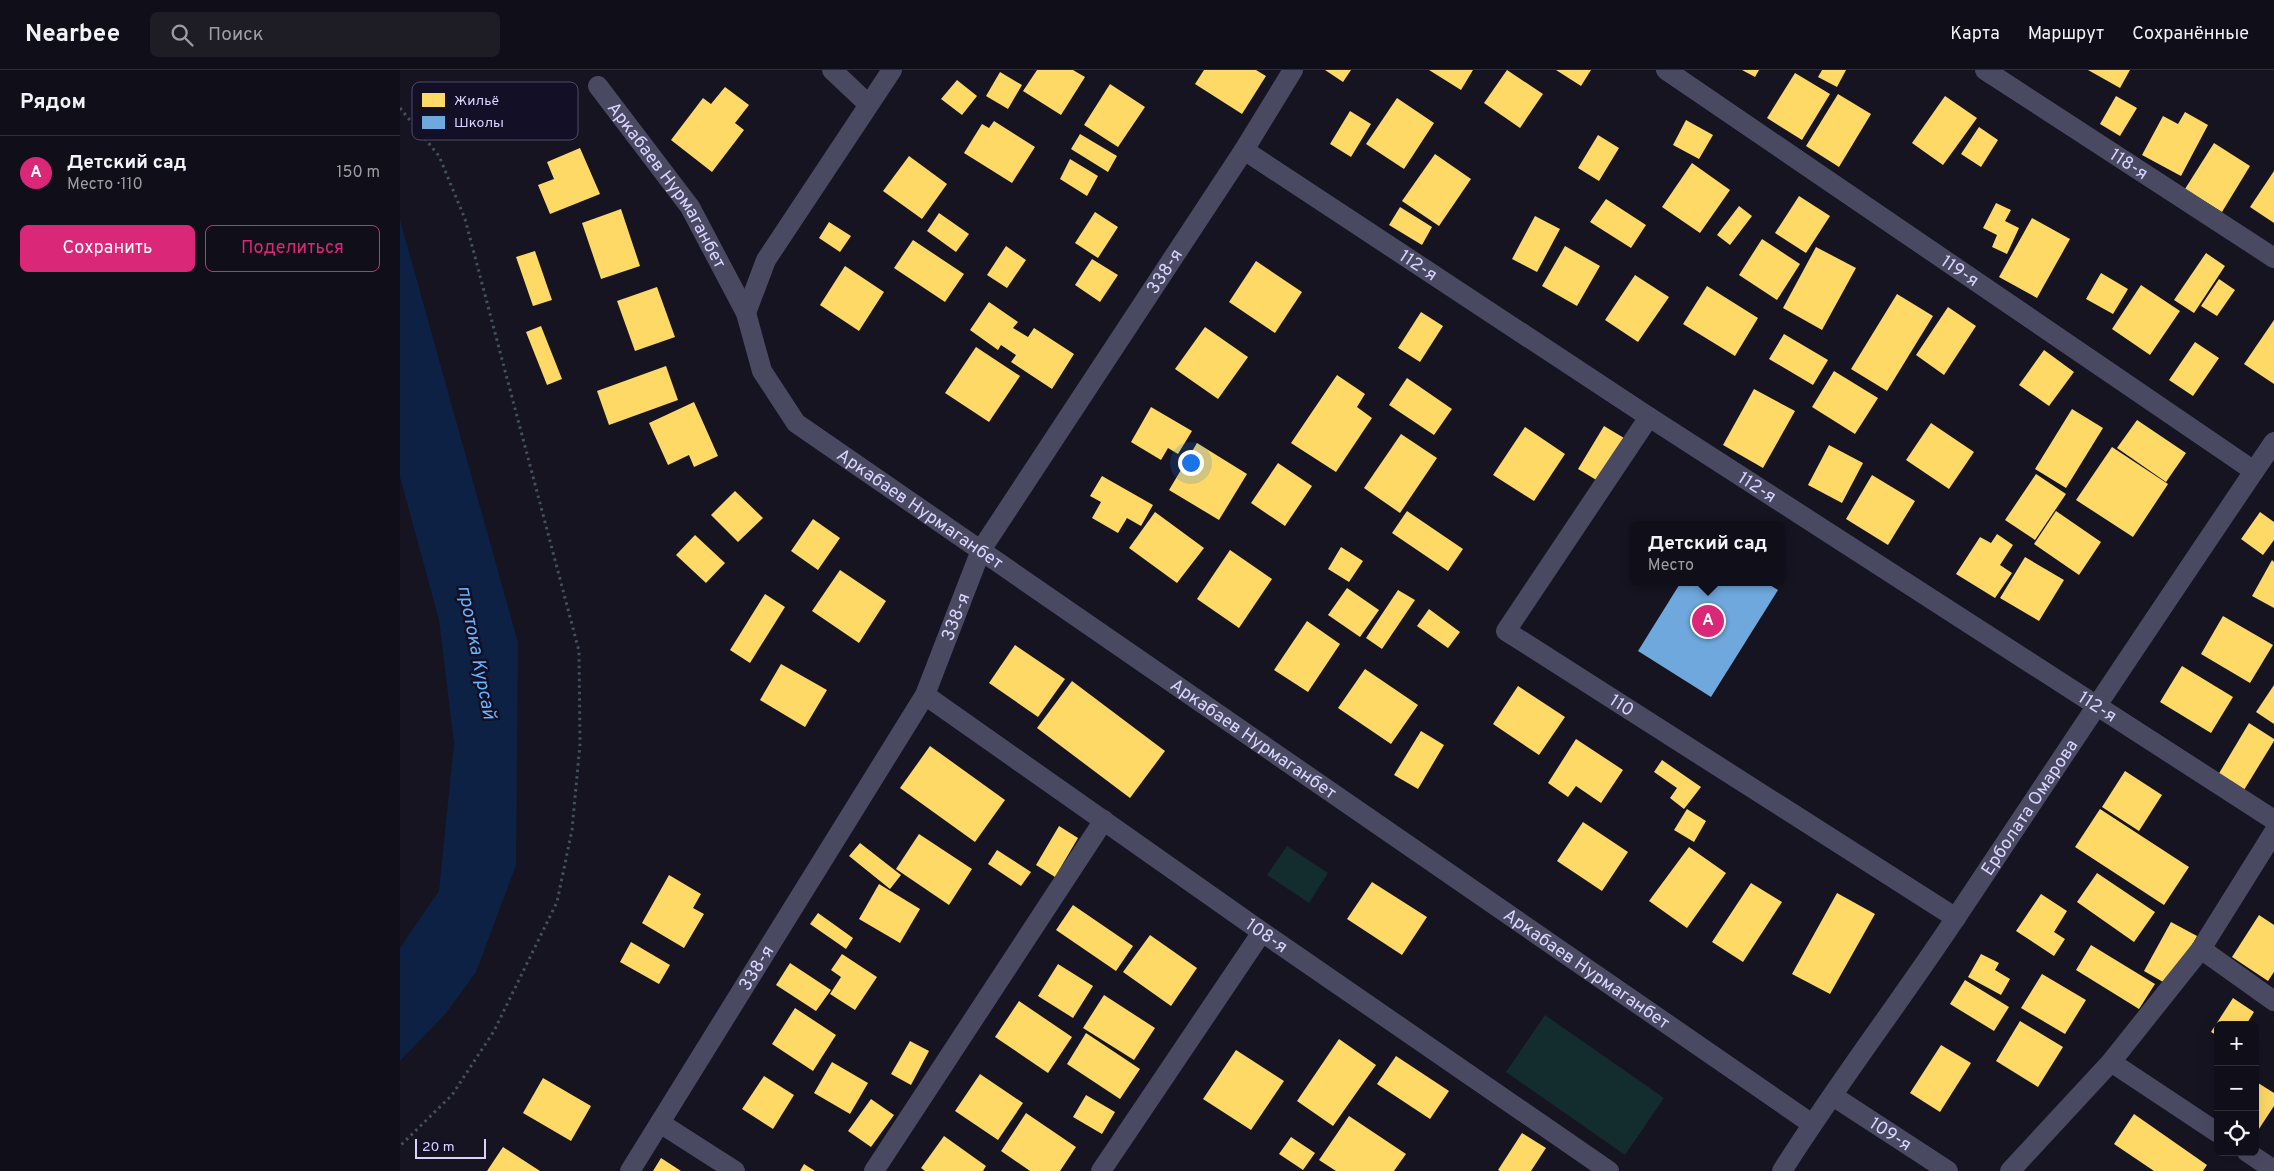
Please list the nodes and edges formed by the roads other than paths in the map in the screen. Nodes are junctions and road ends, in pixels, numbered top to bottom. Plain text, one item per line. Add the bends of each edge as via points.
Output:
1 (832, 70) edge
2 (892, 70) edge
3 (1293, 70) edge
4 (1666, 70) edge
5 (1984, 70) edge
6 (598, 86) dead end
7 (868, 104) junction
8 (1244, 150) junction
9 (2274, 258) edge
10 (746, 313) junction
11 (1648, 417) junction
12 (2274, 442) edge
13 (2254, 471) junction
14 (981, 550) junction
15 (925, 695) junction
16 (2096, 704) junction
17 (1104, 820) junction
18 (2274, 820) edge
19 (2274, 832) edge
20 (1956, 918) junction
21 (1262, 932) junction
22 (2200, 949) junction
23 (2274, 1001) edge
24 (2112, 1062) junction
25 (1833, 1096) junction
26 (660, 1123) junction
27 (1812, 1124) junction
28 (2214, 1130) edge
29 (2253, 1156) edge
30 (2274, 1170) edge
31 (630, 1171) edge
32 (736, 1171) edge
33 (874, 1171) edge
34 (1100, 1171) edge
35 (1610, 1171) edge
36 (1782, 1171) edge
37 (1948, 1171) edge
38 (2010, 1171) edge

1 - 7 street
2 - 7 street
3 - 8 street, 338-я
4 - 13 street, 119-я
5 - 9 street, 118-я
6 - 10 street, Аркабаев Нурмаганбет via 690,207
7 - 10 street via 766,260
8 - 11 street, 112-я
8 - 14 street, 338-я
10 - 14 street, Аркабаев Нурмаганбет via 762,372 796,423
11 - 16 street, 112-я
11 - 20 street, 110 via 1506,631
12 - 13 street, Ерболата Омарова
13 - 16 street, Ерболата Омарова
14 - 15 street, 338-я
14 - 27 street, Аркабаев Нурмаганбет
15 - 17 street, 108-я
15 - 26 street, 338-я
16 - 18 street, 112-я
16 - 20 street, Ерболата Омарова
17 - 21 street, 108-я
17 - 33 street
19 - 22 street
20 - 25 street, Ерболата Омарова
21 - 34 street
21 - 35 street, 108-я
22 - 23 street
22 - 24 street
24 - 28 street
24 - 38 street
25 - 27 street, Ерболата Омарова
25 - 37 street, 109-я
26 - 31 street, 338-я
26 - 32 street
27 - 36 street, Ерболата Омарова
29 - 30 street

